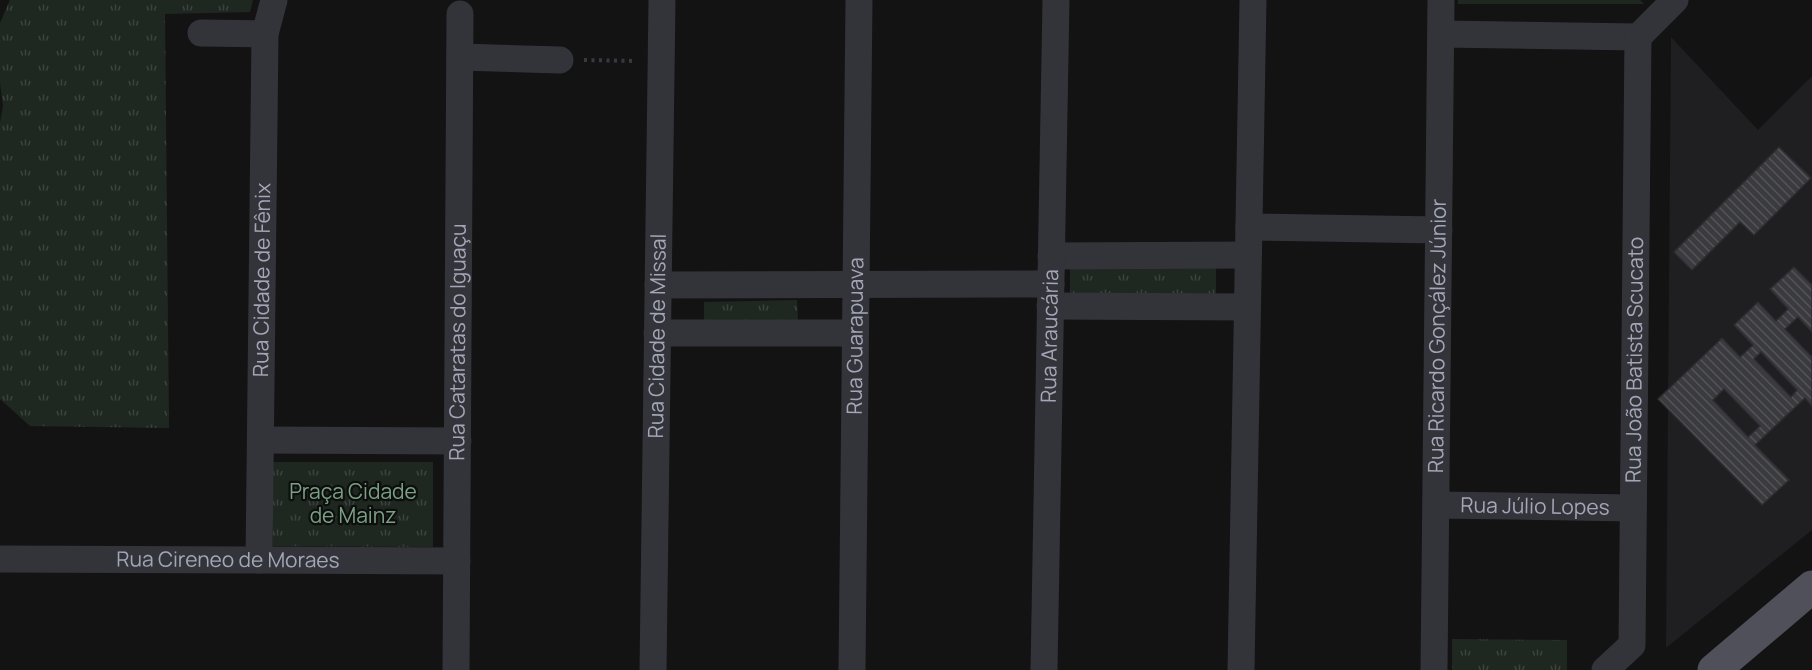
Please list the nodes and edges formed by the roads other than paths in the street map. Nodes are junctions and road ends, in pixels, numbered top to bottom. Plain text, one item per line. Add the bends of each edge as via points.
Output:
1 (274, 0) edge
2 (662, 0) edge
3 (859, 0) edge
4 (1056, 0) edge
5 (1253, 0) edge
6 (1441, 0) edge
7 (1675, 0) edge
8 (460, 14) dead end
9 (201, 33) dead end
10 (265, 34) junction
11 (1441, 34) junction
12 (1638, 37) junction
13 (460, 57) junction
14 (560, 60) road end
15 (1249, 227) junction
16 (1439, 230) junction
17 (1248, 255) junction
18 (1051, 256) junction
19 (658, 285) junction
20 (856, 285) junction
21 (1050, 295) junction
22 (1247, 307) junction
23 (657, 333) junction
24 (855, 333) junction
25 (261, 440) junction
26 (458, 441) junction
27 (1436, 505) junction
28 (1633, 508) junction
29 (0, 559) edge
30 (259, 560) junction
31 (457, 561) junction
32 (1812, 587) edge
33 (456, 670) edge
34 (653, 670) edge
35 (852, 670) edge
36 (1044, 670) edge
37 (1241, 670) edge
38 (1434, 670) edge
39 (1605, 670) edge
40 (1714, 670) edge

1 - 10 street, Rua Cidade de Fênix
2 - 19 street, Rua Cidade de Missal
3 - 20 street, Rua Guarapuava
4 - 18 street, Rua Araucária
5 - 15 street
6 - 11 street, Rua Ricardo Gonçález Júnior
7 - 12 street
8 - 13 street, Rua Cataratas do Iguaçu
9 - 10 street
10 - 25 street, Rua Cidade de Fênix
11 - 12 street
11 - 16 street, Rua Ricardo Gonçález Júnior
12 - 28 street, Rua João Batista Scucato
13 - 14 street
13 - 26 street, Rua Cataratas do Iguaçu
15 - 16 street
15 - 17 street
16 - 27 street, Rua Ricardo Gonçález Júnior
17 - 18 street
17 - 22 street
18 - 21 street, Rua Araucária
19 - 20 street
19 - 23 street, Rua Cidade de Missal
20 - 21 street
20 - 24 street, Rua Guarapuava
21 - 22 street
21 - 36 street, Rua Araucária
22 - 37 street
23 - 24 street
23 - 34 street, Rua Cidade de Missal
24 - 35 street, Rua Guarapuava
25 - 26 street
25 - 30 street, Rua Cidade de Fênix
26 - 31 street, Rua Cataratas do Iguaçu
27 - 28 street, Rua Júlio Lopes
27 - 38 street, Rua Ricardo Gonçález Júnior
28 - 39 street, Rua João Batista Scucato via 1632,645
29 - 30 street, Rua Cireneo de Moraes
30 - 31 street, Rua Cireneo de Moraes
31 - 33 street, Rua Cataratas do Iguaçu
32 - 40 main road

